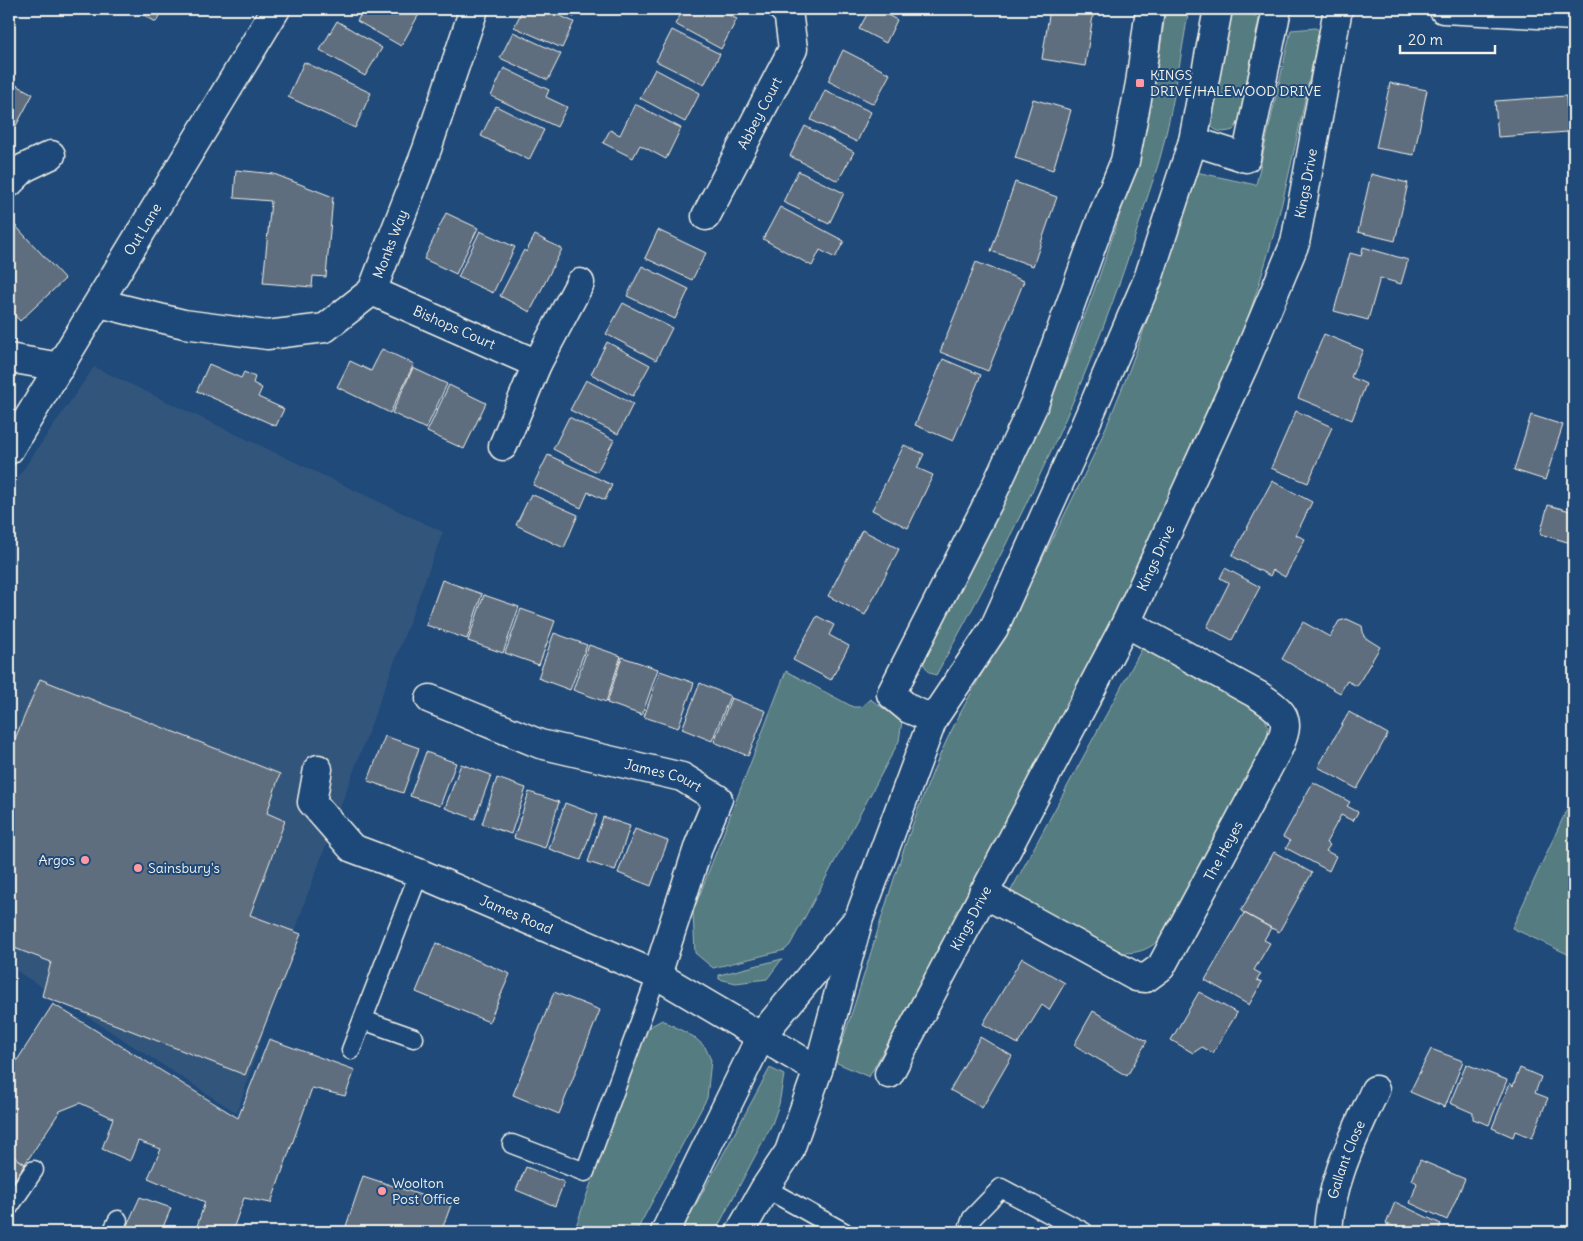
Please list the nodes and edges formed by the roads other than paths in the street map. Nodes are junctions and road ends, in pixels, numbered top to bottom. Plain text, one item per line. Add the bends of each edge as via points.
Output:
1 (276, 9) edge
2 (474, 9) edge
3 (783, 9) edge
4 (1150, 9) edge
5 (1218, 9) edge
6 (1278, 9) edge
7 (1338, 9) edge
8 (1443, 9) edge
9 (1574, 16) edge
10 (1193, 141) junction
11 (52, 155) dead end
12 (9, 183) edge
13 (706, 216) dead end
14 (580, 284) dead end
15 (372, 291) junction
16 (99, 304) junction
17 (9, 358) edge
18 (537, 364) junction
19 (60, 367) junction
20 (503, 446) dead end
21 (9, 450) edge
22 (1126, 624) junction
23 (430, 699) dead end
24 (933, 719) junction
25 (318, 769) dead end
26 (420, 874) junction
27 (984, 893) junction
28 (859, 918) junction
29 (657, 975) junction
30 (363, 1020) junction
31 (761, 1036) junction
32 (414, 1038) dead end
33 (351, 1050) dead end
34 (818, 1070) junction
35 (889, 1074) dead end
36 (1375, 1090) dead end
37 (512, 1144) dead end
38 (34, 1170) dead end
39 (764, 1188) junction
40 (9, 1207) edge
41 (666, 1232) edge
42 (740, 1232) edge
43 (844, 1232) edge
44 (967, 1232) edge
45 (1084, 1232) edge
46 (1328, 1232) edge

1 - 16 street, Out Lane
2 - 15 street, Monks Way via 427,150
3 - 13 street, Abbey Court via 788,12 793,49
4 - 24 street via 1125,161 1035,402 989,502 890,694 909,709
5 - 10 street
6 - 10 street via 1246,158
7 - 22 street, Kings Drive via 1295,243 1244,365
8 - 9 street
10 - 24 street via 1148,280 1076,446 994,628
11 - 12 street via 24,168
14 - 18 street
15 - 16 street, Monks Way via 325,328 267,335 184,324
15 - 18 street, Bishops Court
16 - 19 street, Out Lane
17 - 19 street
18 - 20 street
19 - 21 street, Out Lane
22 - 27 street, Kings Drive
22 - 27 street, The Heyes via 1277,708 1284,717 1286,731 1278,749 1161,967 1146,978 1136,976
23 - 29 street, James Court via 540,744 682,777 718,799 699,845
24 - 28 street
25 - 26 street, James Road via 312,802 352,848
26 - 29 street, James Road
26 - 30 lane
27 - 35 street, Kings Drive
28 - 31 street
28 - 34 street
29 - 31 street, James Road
29 - 37 lane via 585,1172
30 - 32 lane
30 - 33 lane
31 - 34 street, James Road
31 - 41 street
34 - 39 street via 789,1152
36 - 46 street, Gallant Close via 1342,1168
38 - 40 lane
39 - 42 street
39 - 43 lane
44 - 45 lane via 972,1218 1001,1188

